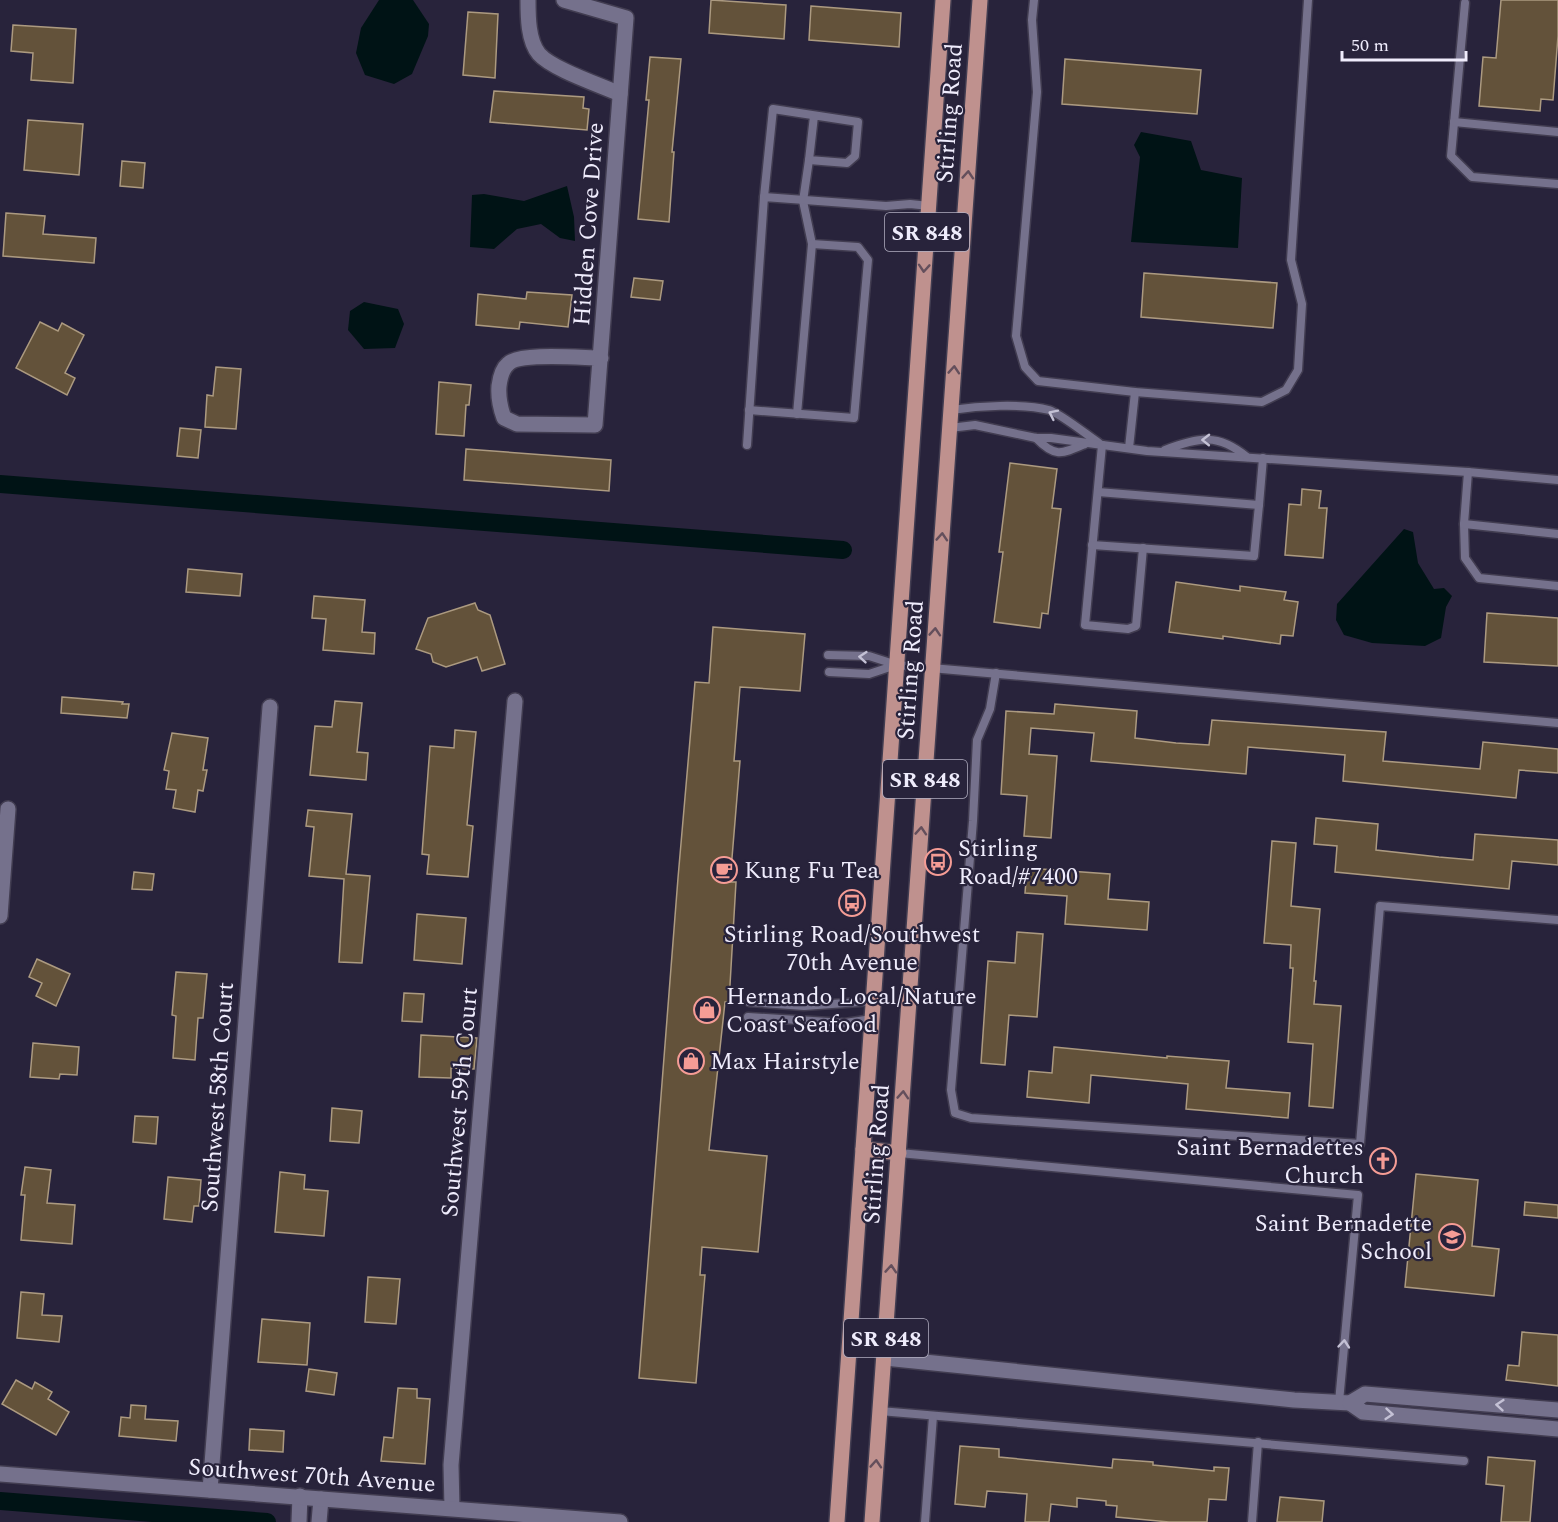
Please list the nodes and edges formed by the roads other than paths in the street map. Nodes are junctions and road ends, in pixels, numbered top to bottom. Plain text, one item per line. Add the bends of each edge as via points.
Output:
1 (528, 0) edge
2 (564, 0) edge
3 (943, 0) edge
4 (980, 0) edge
5 (1034, 0) edge
6 (1308, 0) edge
7 (1466, 3) dead end
8 (620, 94) junction
9 (814, 116) junction
10 (1454, 122) junction
11 (1558, 132) edge
12 (809, 160) junction
13 (1558, 184) edge
14 (764, 197) junction
15 (803, 201) junction
16 (929, 206) junction
17 (812, 244) junction
18 (601, 358) junction
19 (1135, 392) junction
20 (749, 410) junction
21 (951, 410) junction
22 (797, 414) junction
23 (950, 428) junction
24 (1036, 438) junction
25 (1087, 443) junction
26 (747, 445) dead end
27 (1102, 445) junction
28 (1128, 448) junction
29 (1162, 452) junction
30 (1248, 457) junction
31 (1263, 458) junction
32 (1468, 472) junction
33 (1558, 480) edge
34 (1098, 492) junction
35 (1259, 505) junction
36 (1464, 524) junction
37 (1558, 534) edge
38 (1092, 545) junction
39 (1143, 548) junction
40 (1558, 586) edge
41 (828, 655) dead end
42 (897, 665) junction
43 (932, 668) junction
44 (829, 672) dead end
45 (996, 673) junction
46 (515, 701) dead end
47 (270, 707) dead end
48 (1558, 723) edge
49 (8, 809) dead end
50 (0, 916) edge
51 (1558, 920) edge
52 (873, 1001) junction
53 (749, 1002) dead end
54 (748, 1017) dead end
55 (872, 1018) junction
56 (863, 1149) junction
57 (899, 1153) junction
58 (885, 1358) junction
59 (1344, 1402) junction
60 (1474, 1403) junction
61 (1558, 1410) edge
62 (880, 1411) junction
63 (933, 1416) junction
64 (1472, 1421) junction
65 (1558, 1429) edge
66 (1258, 1442) junction
67 (1464, 1461) dead end
68 (0, 1474) edge
69 (210, 1490) junction
70 (300, 1497) junction
71 (321, 1499) junction
72 (452, 1508) junction
73 (299, 1522) edge
74 (319, 1522) edge
75 (620, 1522) edge
76 (837, 1522) edge
77 (872, 1522) edge
78 (925, 1522) edge
79 (1252, 1522) edge

1 - 8 street, Hidden Cove Drive via 533,44 540,55
2 - 8 street, Hidden Cove Drive via 626,18
3 - 16 main road, Stirling Road / SR 848
21 -> 4 main road, Stirling Road / SR 848
5 - 19 lane via 1037,92 1016,336 1025,367 1038,381
6 - 19 lane via 1291,260 1302,304 1298,370 1286,390 1262,402
7 - 10 lane
8 - 18 street, Hidden Cove Drive
9 - 12 lane
9 - 12 lane via 858,122 855,156 847,163
9 - 14 lane via 773,110
10 - 11 lane
10 - 13 lane via 1451,156 1472,177
12 - 15 lane
14 - 15 lane
14 - 20 lane
15 - 16 lane
15 - 17 lane
16 -> 42 main road, Stirling Road / SR 848
17 - 22 lane
17 - 22 lane via 858,247 868,260 854,418
18 - 18 street, Hidden Cove Drive via 522,357 508,363 498,394 504,418 517,424 595,425
19 - 28 lane
20 - 22 lane
20 - 26 lane
21 - 23 main road, Stirling Road / SR 848
27 -> 21 lane via 1050,410
23 - 24 lane via 975,425
43 -> 23 main road, Stirling Road / SR 848
24 - 25 lane
24 - 25 lane via 1044,447 1064,454
25 - 27 lane
27 - 28 lane
27 - 34 lane
28 - 29 lane
29 - 30 lane
30 -> 29 lane via 1229,444 1205,438
30 - 31 lane
31 - 32 lane
31 - 35 lane
32 - 33 lane
32 - 36 lane
34 - 35 lane
34 - 38 lane
35 - 39 lane via 1254,556
36 - 37 lane
36 - 40 lane via 1465,558 1479,578
38 - 39 lane
38 - 39 lane via 1085,625 1128,628 1136,626
42 -> 41 lane via 869,656
42 - 43 lane
42 - 44 lane via 869,674
42 - 52 main road, Stirling Road / SR 848
43 - 45 lane
57 -> 43 main road, Stirling Road / SR 848
45 - 48 lane
45 - 51 lane via 990,709 977,740 951,1090 955,1113 971,1118 1360,1144 1380,906
46 - 72 street, Southwest 59th Court via 451,1465
47 - 69 street, Southwest 58th Court
49 - 50 street
52 - 53 lane via 804,1006
52 - 55 main road, Stirling Road / SR 848
54 - 55 lane via 845,1023
55 - 56 main road, Stirling Road / SR 848
56 - 57 main road
56 - 76 main road, Stirling Road / SR 848
58 -> 57 main road, Stirling Road / SR 848
59 -> 57 lane via 1358,1195
58 - 59 street
58 - 62 main road, Stirling Road / SR 848
59 - 60 street via 1365,1394
59 -> 64 street via 1363,1412
61 -> 60 street
60 - 64 lane
62 - 63 lane
77 -> 62 main road, Stirling Road / SR 848
63 - 66 lane
63 - 78 lane
64 - 65 street
66 - 67 lane
66 - 79 lane
68 - 69 street, Southwest 70th Avenue
69 - 70 street, Southwest 70th Avenue
70 - 71 street, Southwest 70th Avenue
70 - 73 street
71 - 72 street, Southwest 70th Avenue
71 - 74 street
72 - 75 street, Southwest 70th Avenue

